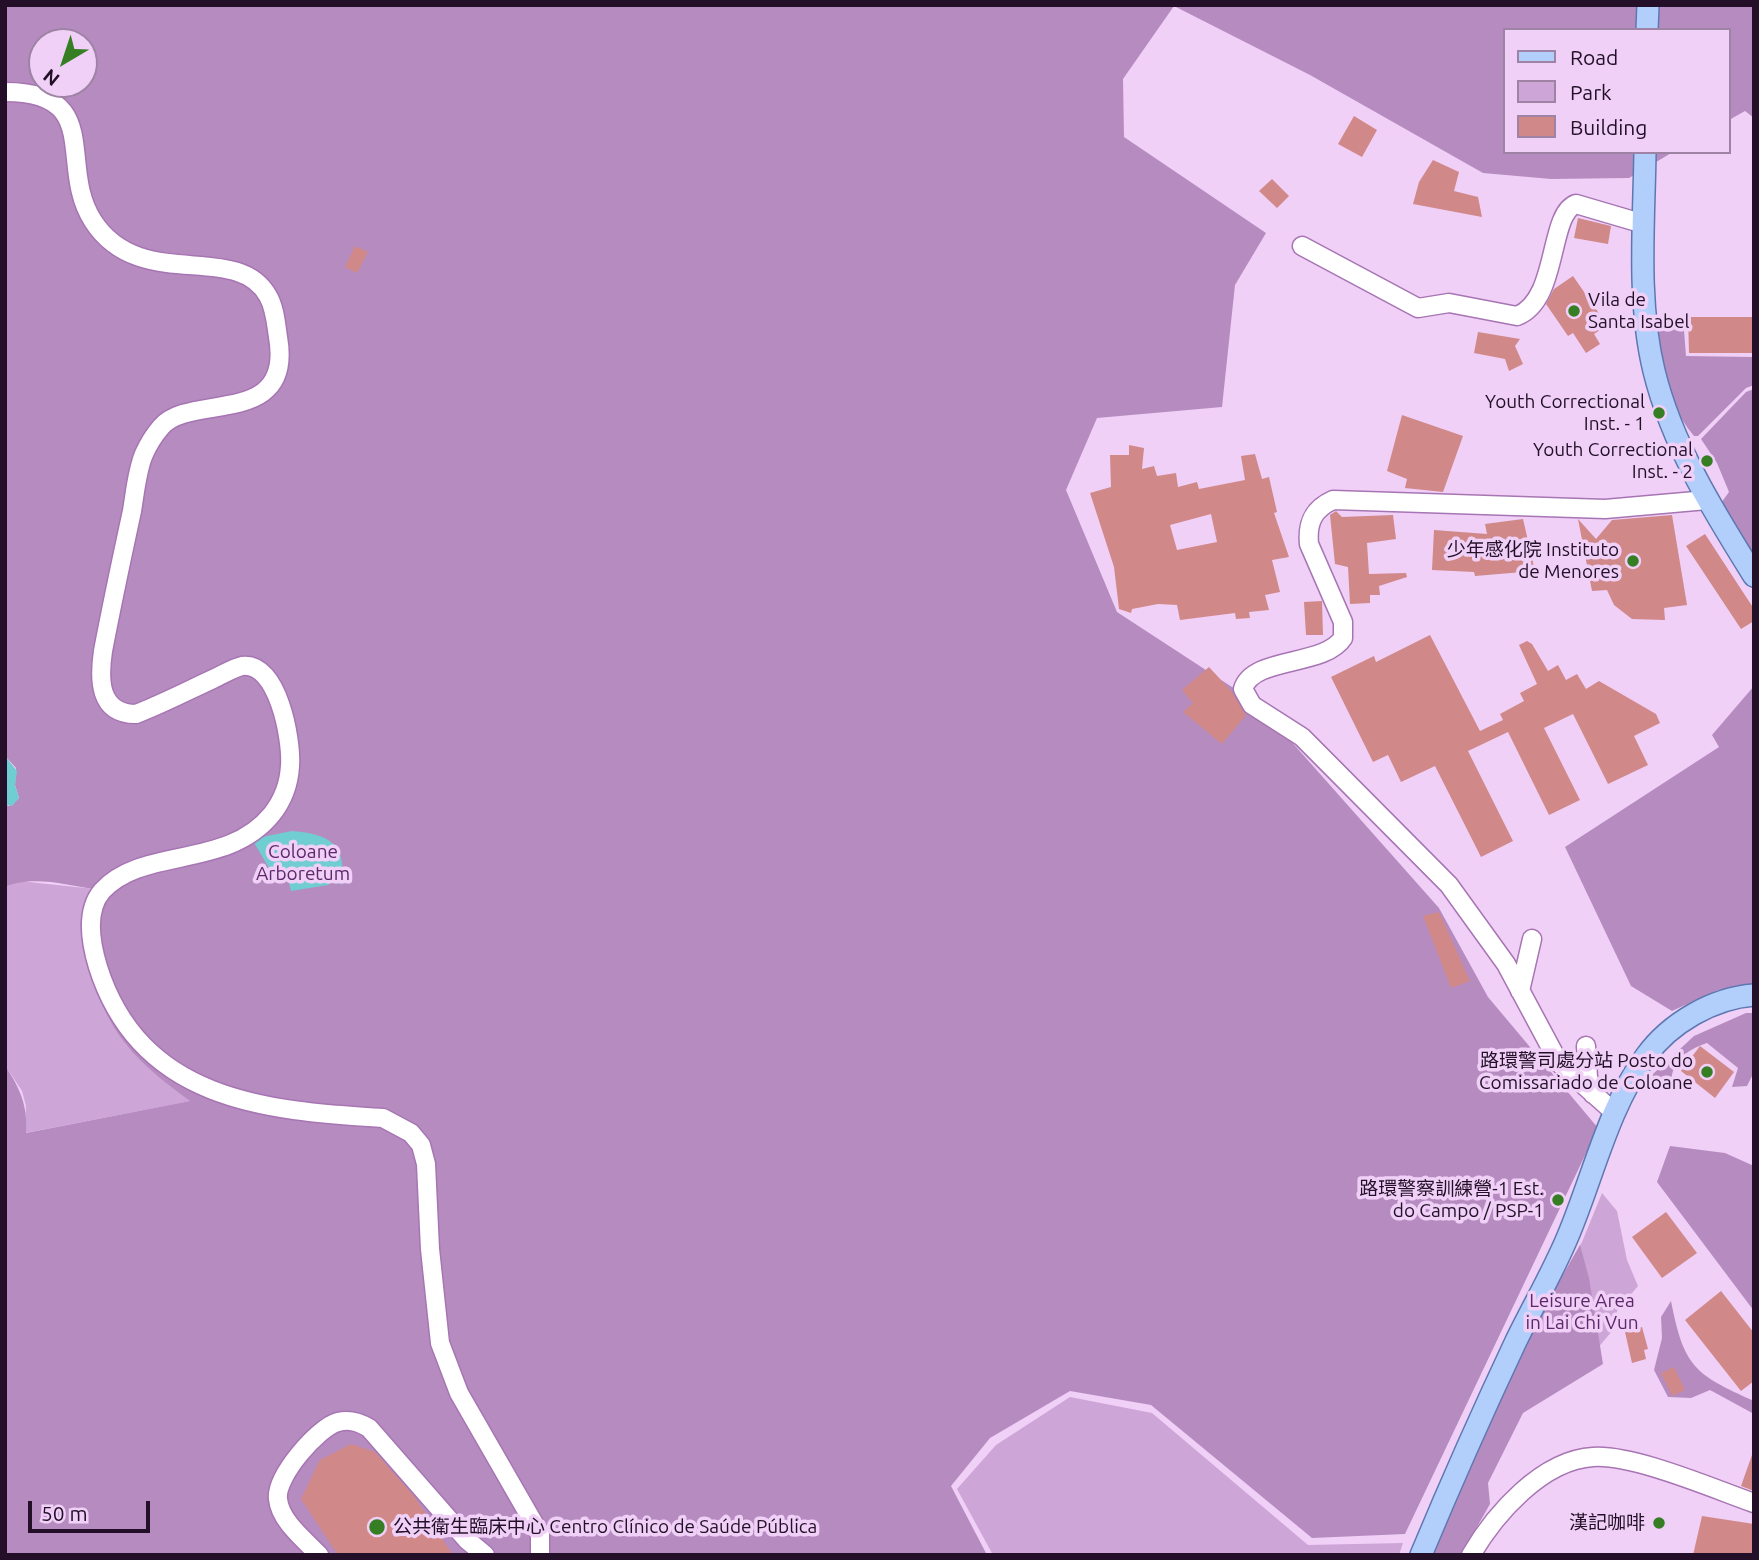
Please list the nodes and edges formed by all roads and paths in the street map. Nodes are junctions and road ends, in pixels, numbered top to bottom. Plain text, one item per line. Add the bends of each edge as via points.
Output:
1 (1648, 5) edge
2 (1647, 28) edge
3 (5, 92) edge
4 (1645, 154) edge
5 (1644, 224) junction
6 (1302, 246) dead end
7 (1707, 499) junction
8 (1754, 576) edge
9 (1532, 939) dead end
10 (1520, 991) junction
11 (1754, 995) edge
12 (1586, 1046) dead end
13 (1593, 1094) junction
14 (1615, 1113) junction
15 (1754, 1503) edge
16 (319, 1555) edge
17 (485, 1555) edge
18 (540, 1555) edge
19 (1421, 1555) edge
20 (1471, 1555) edge

1 - 2 main road
3 - 18 street via 34,92 63,113 73,128 80,194 87,212 118,249 147,259 232,268 246,274 268,296 280,347 279,365 260,394 244,402 182,414 162,425 143,455 100,683 110,704 126,714 136,714 241,666 261,671 275,687 289,744 286,789 272,813 246,839 135,871 103,890 96,900 91,934 106,992 143,1046 205,1089 252,1104 383,1118 411,1133 421,1145 440,1343 459,1393 540,1534
4 - 5 main road
5 - 6 street via 1570,206 1561,216 1548,273 1532,306 1517,317 1449,303 1418,308
5 - 7 main road via 1644,288 1654,372 1671,423
7 - 8 main road
7 - 10 street via 1609,509 1344,500 1322,505 1310,522 1310,544 1343,622 1343,638 1331,650 1253,674 1243,689 1252,705 1302,737 1437,872 1487,934
9 - 10 street
10 - 13 street via 1559,1063
11 - 14 main road via 1706,1008 1659,1040
12 - 13 street
13 - 14 street
14 - 19 main road via 1567,1238 1497,1381
15 - 20 street via 1624,1461 1592,1457 1553,1471 1500,1512
16 - 17 street via 281,1512 278,1490 287,1469 326,1428 347,1420 369,1428

